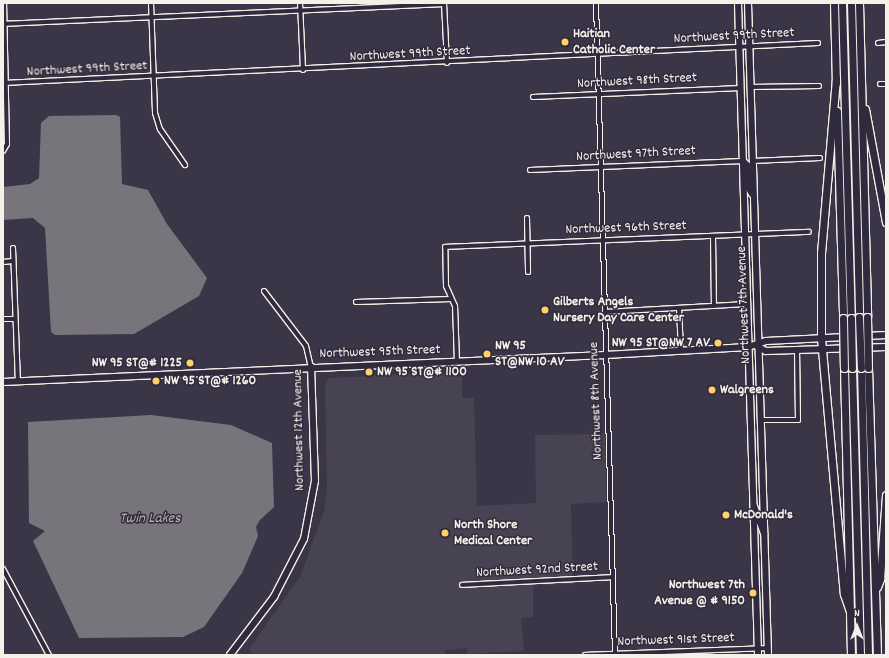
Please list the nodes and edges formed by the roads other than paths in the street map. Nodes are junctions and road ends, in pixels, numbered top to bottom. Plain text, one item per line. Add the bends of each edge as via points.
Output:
1 (4, 3) edge
2 (150, 3) edge
3 (300, 3) edge
4 (596, 3) edge
5 (738, 3) edge
6 (748, 3) edge
7 (834, 3) edge
8 (842, 3) edge
9 (851, 3) edge
10 (859, 3) edge
11 (444, 4) edge
12 (300, 11) junction
13 (151, 19) junction
14 (4, 24) edge
15 (878, 42) dead end
16 (886, 42) edge
17 (818, 43) dead end
18 (740, 47) junction
19 (749, 47) junction
20 (597, 54) junction
21 (447, 63) junction
22 (303, 70) junction
23 (154, 77) junction
24 (836, 78) junction
25 (861, 78) junction
26 (5, 83) edge
27 (880, 84) dead end
28 (886, 84) edge
29 (819, 86) dead end
30 (750, 87) junction
31 (741, 88) junction
32 (598, 94) junction
33 (533, 97) dead end
34 (3, 151) edge
35 (820, 158) dead end
36 (752, 160) junction
37 (743, 161) junction
38 (185, 165) dead end
39 (600, 167) junction
40 (530, 170) dead end
41 (752, 194) junction
42 (527, 218) dead end
43 (886, 222) edge
44 (809, 232) dead end
45 (745, 234) junction
46 (753, 234) junction
47 (713, 236) junction
48 (603, 239) junction
49 (528, 244) junction
50 (12, 248) dead end
51 (13, 261) junction
52 (3, 262) edge
53 (528, 272) dead end
54 (264, 291) dead end
55 (451, 299) junction
56 (356, 302) dead end
57 (747, 304) junction
58 (714, 306) junction
59 (680, 308) junction
60 (605, 312) junction
61 (863, 317) junction
62 (847, 318) junction
63 (3, 319) edge
64 (14, 319) junction
65 (886, 336) edge
66 (821, 338) junction
67 (757, 346) junction
68 (748, 347) junction
69 (886, 347) edge
70 (822, 349) junction
71 (797, 350) junction
72 (681, 351) junction
73 (605, 355) junction
74 (457, 362) junction
75 (311, 367) junction
76 (848, 368) junction
77 (3, 382) edge
78 (18, 382) junction
79 (760, 420) junction
80 (752, 442) junction
81 (762, 483) junction
82 (886, 495) edge
83 (754, 506) junction
84 (764, 534) junction
85 (3, 569) edge
86 (613, 577) junction
87 (462, 585) dead end
88 (876, 589) junction
89 (850, 611) junction
90 (768, 648) junction
91 (758, 652) edge
92 (615, 654) edge
93 (49, 655) edge
94 (230, 655) edge
95 (585, 655) edge
96 (768, 655) edge
97 (851, 655) edge
98 (860, 655) edge
99 (868, 655) edge
100 (877, 655) edge

1 - 14 street
2 - 13 street
3 - 12 street
4 - 20 street, Northwest 8th Avenue
5 - 18 main road, Northwest 7th Avenue
6 - 19 main road, Northwest 7th Avenue
7 - 24 highway
8 - 62 highway
9 - 61 highway
10 - 25 highway
11 - 12 street
11 - 21 street
12 - 13 street
12 - 22 street
13 - 14 street
13 - 23 street
14 - 26 street
15 - 16 street
17 - 19 street, Northwest 99th Street
18 - 19 street, Northwest 99th Street
18 - 20 street, Northwest 99th Street
18 - 31 main road, Northwest 7th Avenue
19 - 30 main road, Northwest 7th Avenue
20 - 21 street, Northwest 99th Street
20 - 32 street, Northwest 8th Avenue
21 - 22 street, Northwest 99th Street
22 - 23 street, Northwest 99th Street
23 - 26 street, Northwest 99th Street
23 - 38 street via 157,124
24 - 62 highway
24 - 66 highway via 821,254
25 - 43 highway
25 - 61 highway
26 - 34 street via 7,144
27 - 28 street
29 - 30 street
30 - 36 main road, Northwest 7th Avenue
31 - 32 street, Northwest 98th Street
31 - 37 main road, Northwest 7th Avenue
32 - 33 street, Northwest 98th Street
32 - 39 street, Northwest 8th Avenue
35 - 36 street
36 - 41 main road, Northwest 7th Avenue
37 - 39 street, Northwest 97th Street
37 - 41 main road via 748,166 748,187
37 - 45 main road, Northwest 7th Avenue
39 - 40 street, Northwest 97th Street
39 - 48 street, Northwest 8th Avenue
41 - 46 main road, Northwest 7th Avenue
42 - 49 street
44 - 46 street, Northwest 96th Street
45 - 46 street, Northwest 96th Street
45 - 47 street, Northwest 96th Street
45 - 57 main road, Northwest 7th Avenue
46 - 67 main road, Northwest 7th Avenue
47 - 48 street, Northwest 96th Street
47 - 58 street
48 - 49 street, Northwest 96th Street
48 - 60 street, Northwest 8th Avenue
49 - 53 street
49 - 55 street, Northwest 96th Street via 444,247 446,286
50 - 51 street
51 - 52 street
51 - 64 street
54 - 75 street, Northwest 12th Avenue via 306,346
55 - 56 street
55 - 74 street via 455,306
57 - 58 street
57 - 68 main road, Northwest 7th Avenue
58 - 59 street
59 - 60 street
59 - 72 street
60 - 73 street, Northwest 8th Avenue
61 - 88 highway, bridge via 868,368
61 - 99 highway, bridge via 860,368
62 - 76 highway, bridge
63 - 64 street
64 - 78 street
65 - 66 main road, Northwest 95th Street
66 - 67 main road, Northwest 95th Street via 766,340
66 - 70 highway
67 - 68 main road, Northwest 95th Street
67 - 71 main road, Northwest 95th Street via 766,351
67 - 79 main road, Northwest 7th Avenue
68 - 72 main road, Northwest 95th Street
68 - 80 main road, Northwest 7th Avenue
69 - 70 main road, Northwest 95th Street
70 - 71 main road, Northwest 95th Street
70 - 89 highway via 844,594
71 - 79 street via 798,420
72 - 73 main road, Northwest 95th Street
73 - 74 main road, Northwest 95th Street
73 - 86 street, Northwest 8th Avenue
74 - 75 main road, Northwest 95th Street
75 - 78 main road, Northwest 95th Street
75 - 94 main road, Northwest 12th Avenue via 315,481 304,539 274,597
76 - 89 highway
76 - 98 highway
77 - 78 main road, Northwest 95th Street
79 - 81 main road, Northwest 7th Avenue
80 - 81 main road via 756,477
80 - 83 main road, Northwest 7th Avenue
81 - 84 main road, Northwest 7th Avenue
82 - 88 highway via 880,579
83 - 84 main road
83 - 91 main road, Northwest 7th Avenue
84 - 90 main road, Northwest 7th Avenue
85 - 93 street
86 - 87 street, Northwest 92nd Street
86 - 92 street, Northwest 8th Avenue
88 - 100 highway
89 - 97 highway
90 - 91 street, Northwest 91st Street
90 - 96 main road, Northwest 7th Avenue
91 - 92 street, Northwest 91st Street
92 - 95 street, Northwest 91st Street

